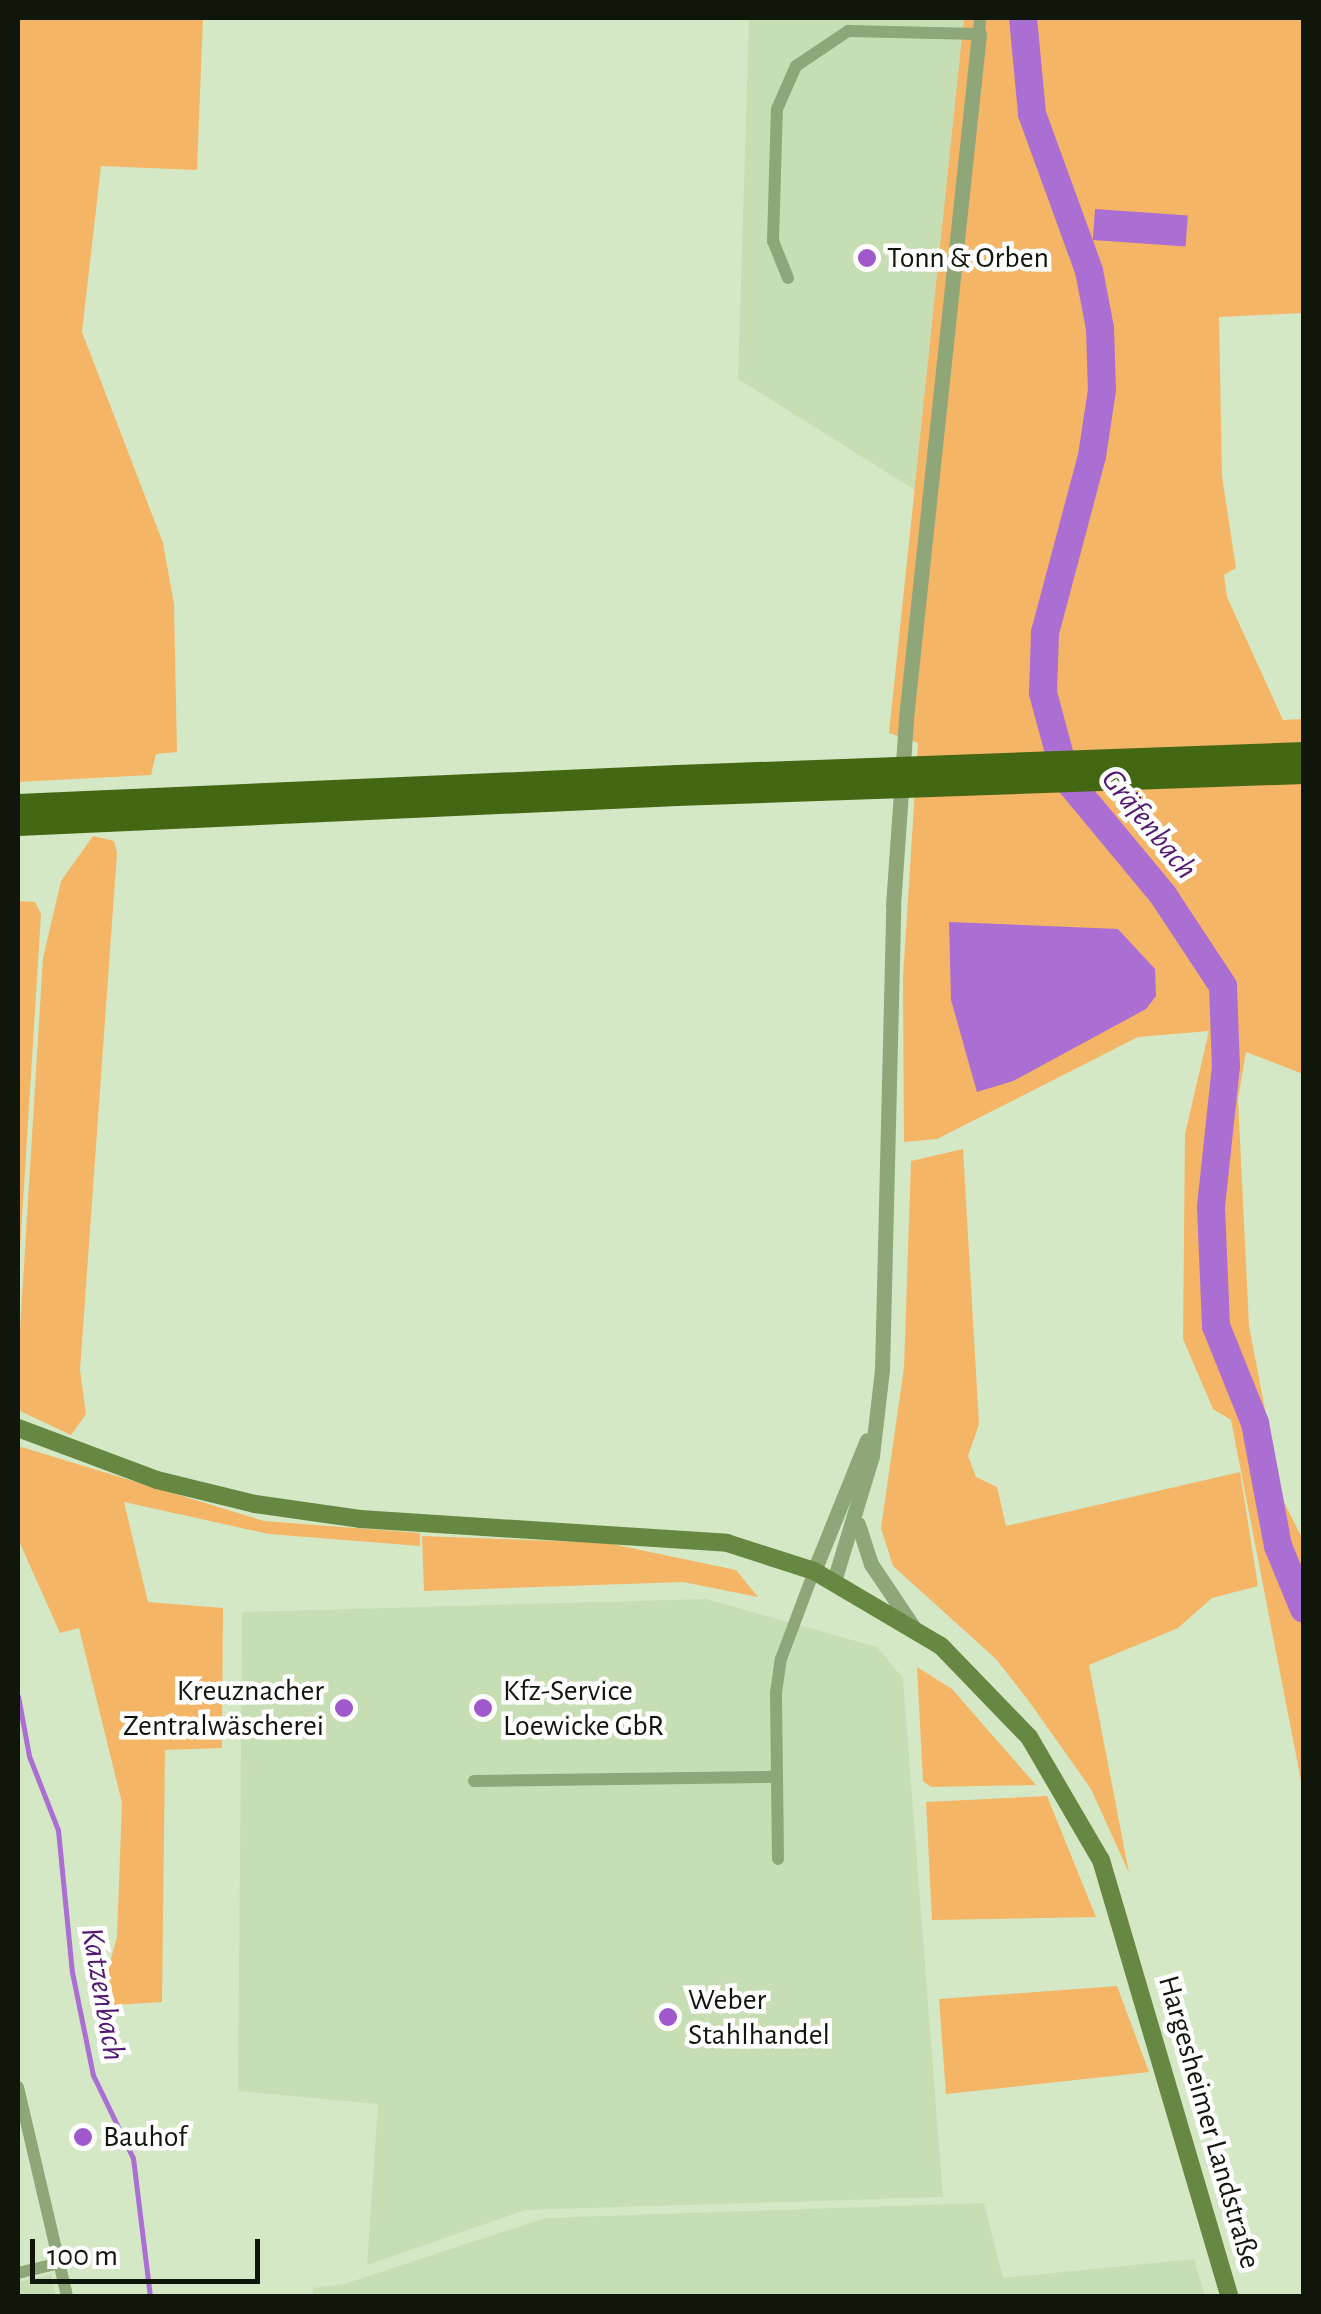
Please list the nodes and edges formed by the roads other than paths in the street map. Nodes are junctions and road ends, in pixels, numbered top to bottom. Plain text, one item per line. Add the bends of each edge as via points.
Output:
1 (848, 24) edge
2 (979, 26) edge
3 (788, 278) dead end
4 (1304, 754) edge
5 (1304, 773) edge
6 (677, 786) junction
7 (18, 805) edge
8 (18, 826) edge
9 (877, 1408) junction
10 (18, 1428) edge
11 (857, 1520) junction
12 (814, 1571) junction
13 (834, 1581) junction
14 (914, 1628) junction
15 (775, 1777) junction
16 (474, 1782) dead end
17 (778, 1859) dead end
18 (18, 2087) edge
19 (60, 2263) junction
20 (18, 2272) edge
21 (68, 2296) edge
22 (1229, 2296) edge

1 - 2 street
1 - 3 street via 796,66 777,110 773,241
2 - 9 street via 905,737 893,906 890,1226
4 - 6 highway, bridge
5 - 6 highway, bridge
6 - 7 highway
6 - 8 highway
9 - 11 street
9 - 12 street
10 - 12 main road, Hargesheimer Landstraße via 157,1480 255,1504 443,1526 686,1536
11 - 13 street
11 - 14 street via 870,1564
12 - 13 main road, Hargesheimer Landstraße
12 - 15 street via 781,1659
13 - 14 main road, Hargesheimer Landstraße
14 - 22 main road, Hargesheimer Landstraße via 964,1665 1028,1737 1101,1860
15 - 16 street
15 - 17 street
18 - 19 street
19 - 20 street
19 - 21 street

